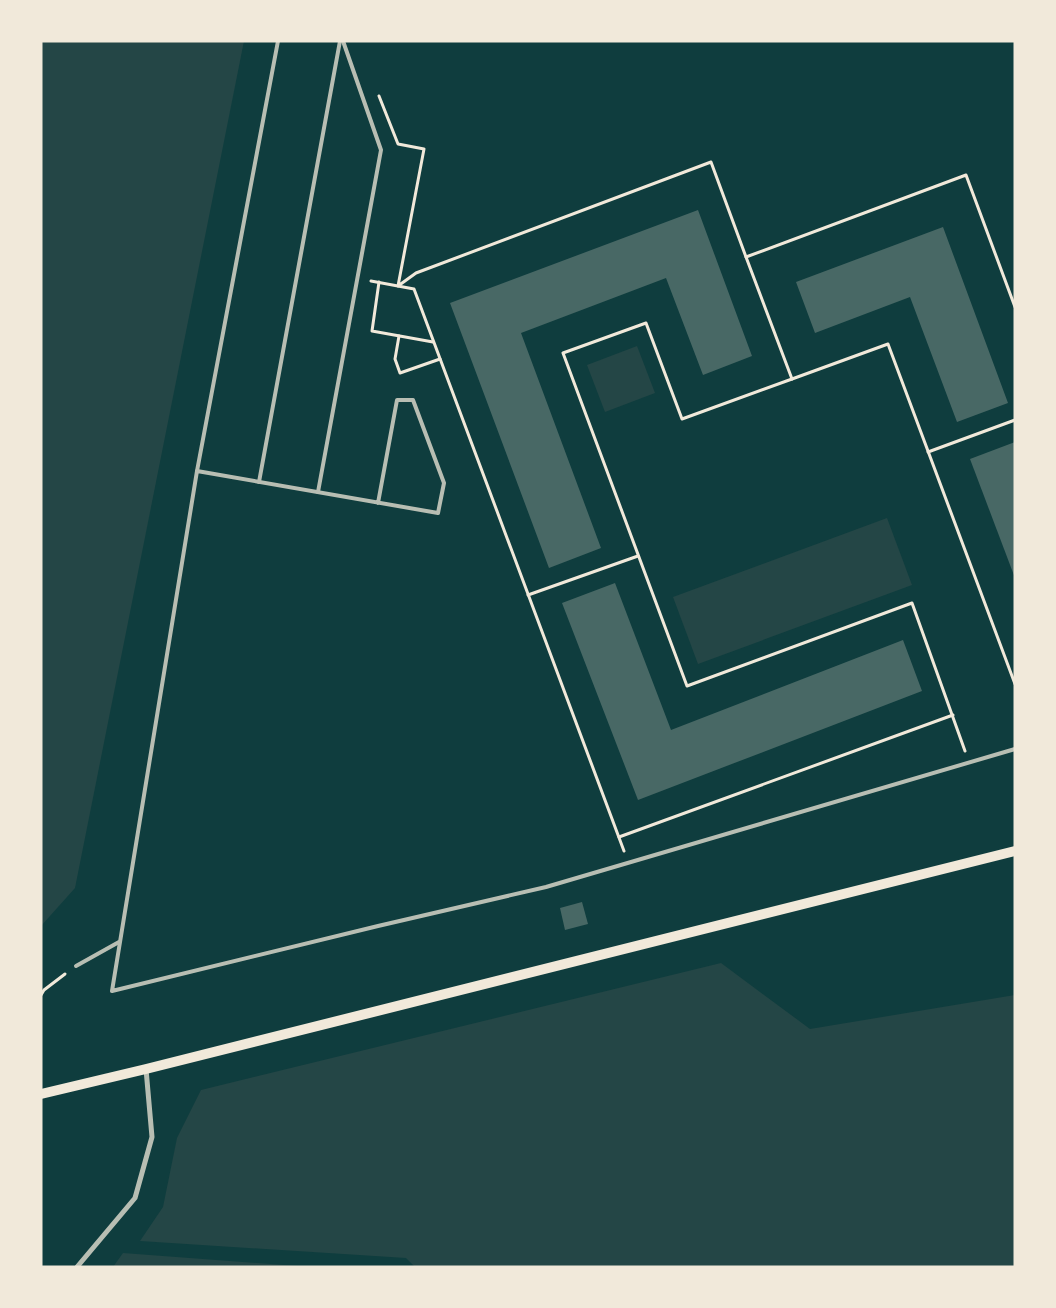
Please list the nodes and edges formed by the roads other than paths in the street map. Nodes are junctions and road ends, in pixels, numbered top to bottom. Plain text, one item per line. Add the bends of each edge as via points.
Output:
1 (278, 41) edge
2 (342, 41) edge
3 (197, 471) junction
4 (259, 482) junction
5 (318, 492) junction
6 (378, 503) junction
7 (1015, 749) edge
8 (1015, 851) edge
9 (120, 942) junction
10 (76, 966) road end
11 (146, 1069) junction
12 (41, 1094) edge
13 (77, 1267) edge

1 - 3 lane
2 - 4 lane
2 - 5 lane via 382,150
3 - 4 lane
3 - 9 lane
4 - 5 lane
5 - 6 lane
6 - 6 lane via 397,400 413,400 444,482 438,514
7 - 9 lane via 546,887 112,991
8 - 11 main road
9 - 10 lane
11 - 12 main road
11 - 13 street via 152,1136 135,1198

